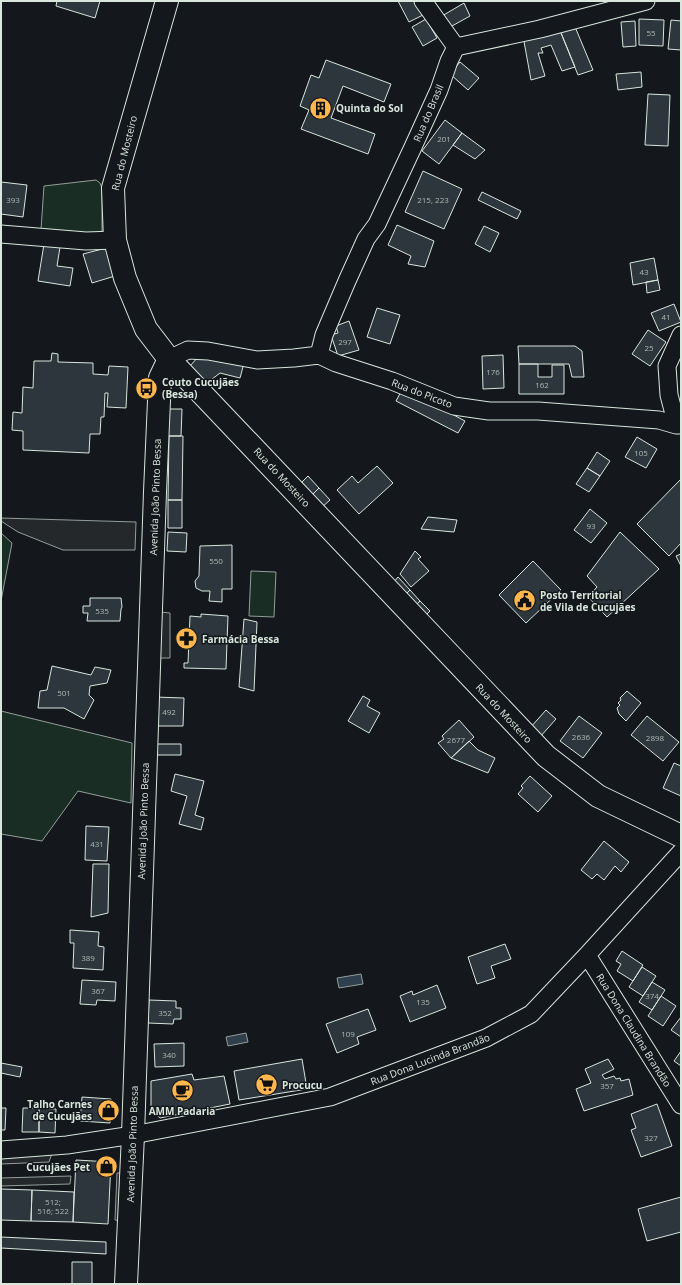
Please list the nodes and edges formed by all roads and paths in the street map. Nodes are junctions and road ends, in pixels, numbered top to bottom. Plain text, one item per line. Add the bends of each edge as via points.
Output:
1 (167, 1) edge
2 (423, 1) edge
3 (646, 1) edge
4 (456, 47) junction
5 (1, 234) edge
6 (115, 240) junction
7 (681, 336) edge
8 (319, 355) junction
9 (169, 359) junction
10 (678, 425) edge
11 (681, 836) edge
12 (681, 852) edge
13 (587, 955) junction
14 (680, 1100) edge
15 (133, 1135) junction
16 (1, 1150) edge
17 (126, 1284) edge

1 - 6 main road, Rua do Mosteiro via 113,188
2 - 4 street
3 - 4 street via 540,29
4 - 8 street, Rua do Brasil via 414,147 347,281 324,336
5 - 6 street via 86,241
6 - 9 main road, Rua do Mosteiro via 125,278 146,329
7 - 10 street via 667,366 669,395
8 - 9 street via 257,360 188,350
8 - 10 street, Rua do Picoto via 454,406 489,411 538,411 659,420
9 - 11 main road, Rua do Mosteiro via 546,756 598,796
9 - 15 main road, Avenida João Pinto Bessa via 160,378
12 - 13 street, Rua Dona Lucinda Brandão
13 - 14 street, Rua Dona Claudina Brandão
13 - 15 street, Rua Dona Lucinda Brandão via 531,1014 486,1038 330,1097
15 - 16 street, Rua Dona Lucinda Brandão via 67,1145
15 - 17 main road, Avenida João Pinto Bessa

